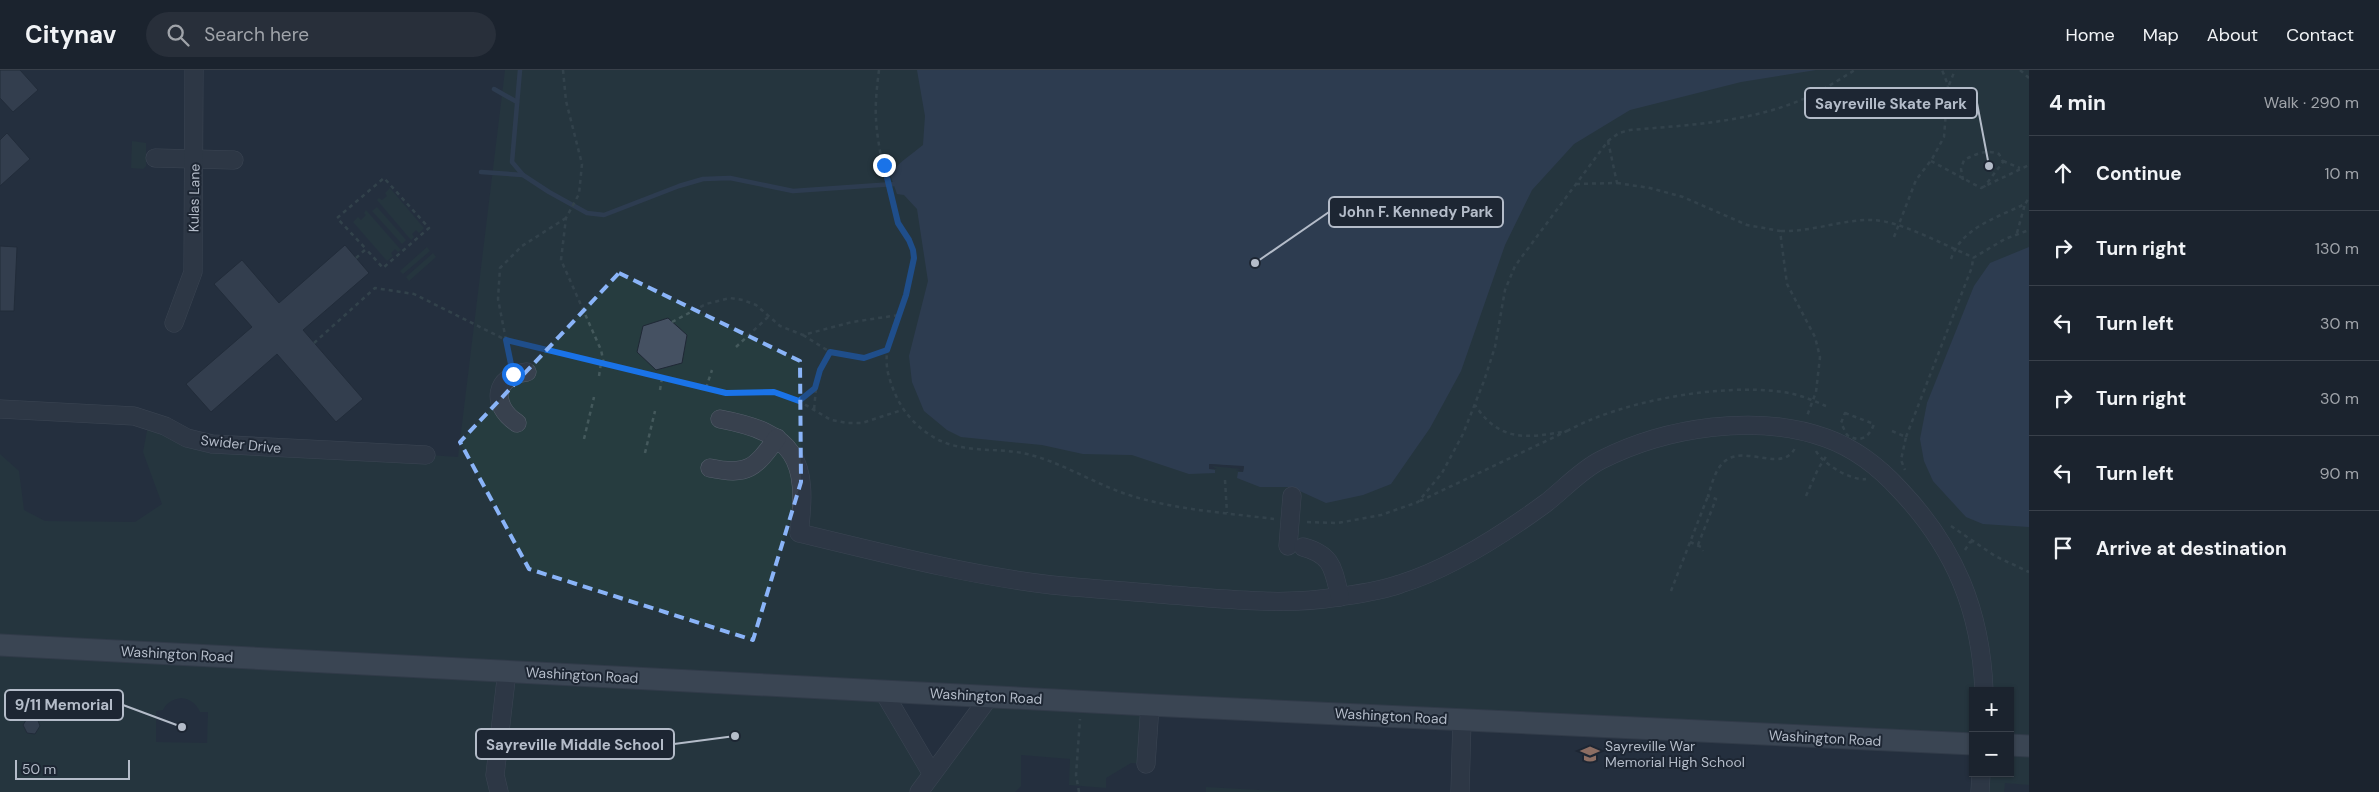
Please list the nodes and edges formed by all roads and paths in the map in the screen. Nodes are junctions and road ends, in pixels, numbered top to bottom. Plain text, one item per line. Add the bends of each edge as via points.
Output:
1 (194, 70) edge
2 (563, 70) edge
3 (879, 70) edge
4 (1855, 70) edge
5 (1942, 70) edge
6 (1955, 70) edge
7 (2020, 70) edge
8 (2029, 78) edge
9 (1948, 85) junction
10 (1608, 141) junction
11 (155, 158) dead end
12 (195, 159) junction
13 (234, 160) dead end
14 (2003, 160) junction
15 (1931, 161) junction
16 (2029, 165) edge
17 (2020, 168) junction
18 (1963, 180) junction
19 (1617, 183) junction
20 (1576, 184) junction
21 (1984, 187) junction
22 (2029, 198) edge
23 (2025, 204) junction
24 (566, 218) junction
25 (1899, 226) junction
26 (1780, 230) junction
27 (2029, 230) edge
28 (2017, 233) junction
29 (1894, 237) dead end
30 (366, 249) junction
31 (1954, 249) junction
32 (356, 258) dead end
33 (1973, 258) junction
34 (1951, 259) dead end
35 (899, 315) junction
36 (768, 317) junction
37 (672, 322) dead end
38 (174, 323) dead end
39 (803, 335) junction
40 (506, 340) junction
41 (314, 342) dead end
42 (736, 347) dead end
43 (887, 350) junction
44 (830, 352) junction
45 (603, 364) junction
46 (712, 370) dead end
47 (520, 373) joint
48 (598, 376) dead end
49 (662, 378) junction
50 (706, 388) junction
51 (815, 388) junction
52 (660, 390) dead end
53 (594, 397) dead end
54 (1812, 400) junction
55 (799, 401) junction
56 (1475, 405) junction
57 (1826, 406) dead end
58 (0, 409) edge
59 (814, 410) junction
60 (902, 410) junction
61 (655, 411) dead end
62 (1845, 412) joint
63 (720, 419) dead end
64 (1806, 419) dead end
65 (517, 423) dead end
66 (1567, 430) junction
67 (1892, 431) dead end
68 (1906, 437) junction
69 (584, 438) dead end
70 (777, 438) junction
71 (1797, 442) dead end
72 (1812, 446) dead end
73 (1829, 452) dead end
74 (645, 453) dead end
75 (426, 455) dead end
76 (1823, 460) junction
77 (710, 468) dead end
78 (1906, 472) dead end
79 (1870, 477) dead end
80 (1225, 480) dead end
81 (1292, 496) dead end
82 (1708, 496) junction
83 (1806, 496) dead end
84 (1418, 502) junction
85 (1227, 513) junction
86 (1290, 521) junction
87 (1950, 525) dead end
88 (1690, 542) junction
89 (1976, 542) junction
90 (1698, 545) junction
91 (1703, 551) dead end
92 (1964, 553) dead end
93 (2029, 572) edge
94 (1671, 591) dead end
95 (1340, 596) junction
96 (0, 645) edge
97 (507, 671) junction
98 (1984, 687) edge
99 (883, 691) junction
100 (990, 696) junction
101 (1150, 705) junction
102 (1080, 715) dead end
103 (1462, 720) junction
104 (1969, 744) edge
105 (2014, 745) edge
106 (2029, 746) edge
107 (1146, 764) dead end
108 (932, 774) junction
109 (1981, 777) edge
110 (499, 792) edge
111 (920, 792) edge
112 (1080, 792) edge
113 (1460, 792) edge
114 (1980, 792) edge

1 - 12 street, Kulas Lane
2 - 24 path via 566,101 582,164 580,194
3 - 35 path via 876,120 884,165 898,223 913,250 910,280
4 - 10 path via 1786,106 1717,122 1630,130
5 - 9 path
6 - 9 path
7 - 8 path
9 - 15 path via 1944,137
10 - 19 path
10 - 20 path
11 - 12 street
12 - 13 street
12 - 38 street, Kulas Lane via 193,272
14 - 17 path
14 - 18 path via 1992,151 1980,152 1964,160 1961,169
14 - 21 path
15 - 18 path
15 - 25 path via 1913,186
16 - 17 path
17 - 21 path
18 - 21 path
19 - 20 path
19 - 26 path via 1683,197 1747,225
20 - 56 path via 1528,245 1508,282 1495,347
22 - 23 path
23 - 28 path
23 - 31 path via 1968,233
24 - 40 path via 522,246 500,268 498,299
24 - 45 path via 561,260 601,350
25 - 26 path via 1871,220 1807,230
25 - 29 path
25 - 31 path
26 - 54 path via 1787,284 1819,351 1817,385
27 - 28 path
28 - 33 path
30 - 30 path via 337,218 384,178 429,228 383,268
30 - 32 path
31 - 33 path
31 - 34 path
33 - 68 path
35 - 39 path via 852,322
35 - 43 path
36 - 37 path via 756,305 730,298 706,304
36 - 39 path via 789,331
36 - 42 path
39 - 44 path
40 - 41 path via 414,294 375,288
40 - 45 path
40 - 47 path
43 - 44 path via 864,358
43 - 60 path via 888,372
44 - 51 path
45 - 48 path
45 - 49 path
46 - 50 path
47 - 65 street via 503,383 499,393 505,415
49 - 50 path
49 - 52 path
50 - 55 path via 732,393 760,390
51 - 55 path
51 - 59 path
53 - 69 path
54 - 57 path
54 - 64 path
54 - 66 path via 1767,390 1688,395 1621,409
55 - 59 path
56 - 66 path via 1493,424 1519,436 1529,438
56 - 84 path via 1442,473
58 - 75 street, Swider Drive via 134,416 165,426 187,438 212,444
59 - 60 path via 831,420 847,424 862,423
60 - 85 path via 937,440 972,450 1042,458 1131,496
61 - 74 path
62 - 62 path via 1841,423 1847,435 1859,440 1866,438 1874,424
63 - 70 street via 747,424
66 - 84 path
67 - 68 path
68 - 78 path via 1901,460
70 - 77 street via 753,467 732,472
70 - 95 street via 792,453 802,476 799,532 926,564 1051,585 1264,602
71 - 82 path via 1791,454 1784,458 1741,456 1727,459 1717,472
72 - 76 path
73 - 76 path
76 - 79 path via 1854,479
76 - 83 path
80 - 85 path
81 - 86 street
82 - 88 path
82 - 90 path via 1716,499
84 - 86 path via 1381,515 1338,523
85 - 86 path
86 - 95 street via 1296,546 1321,554 1330,562
87 - 89 path
88 - 90 path
88 - 94 path
89 - 92 path via 1965,546
89 - 93 path via 1995,556
90 - 91 path
95 - 98 street via 1400,584 1447,564 1545,504 1598,461 1650,440 1724,426 1803,432 1826,438 1871,463 1916,506 1940,538 1959,574 1976,620
96 - 97 main road, Washington Road
97 - 99 main road, Washington Road
97 - 110 street via 495,775
99 - 100 main road, Washington Road
99 - 108 street
100 - 101 main road, Washington Road
100 - 108 street
101 - 103 main road, Washington Road
101 - 107 street
102 - 112 path via 1076,775
103 - 104 main road, Washington Road
103 - 113 street
105 - 106 main road
108 - 111 street
109 - 114 street

